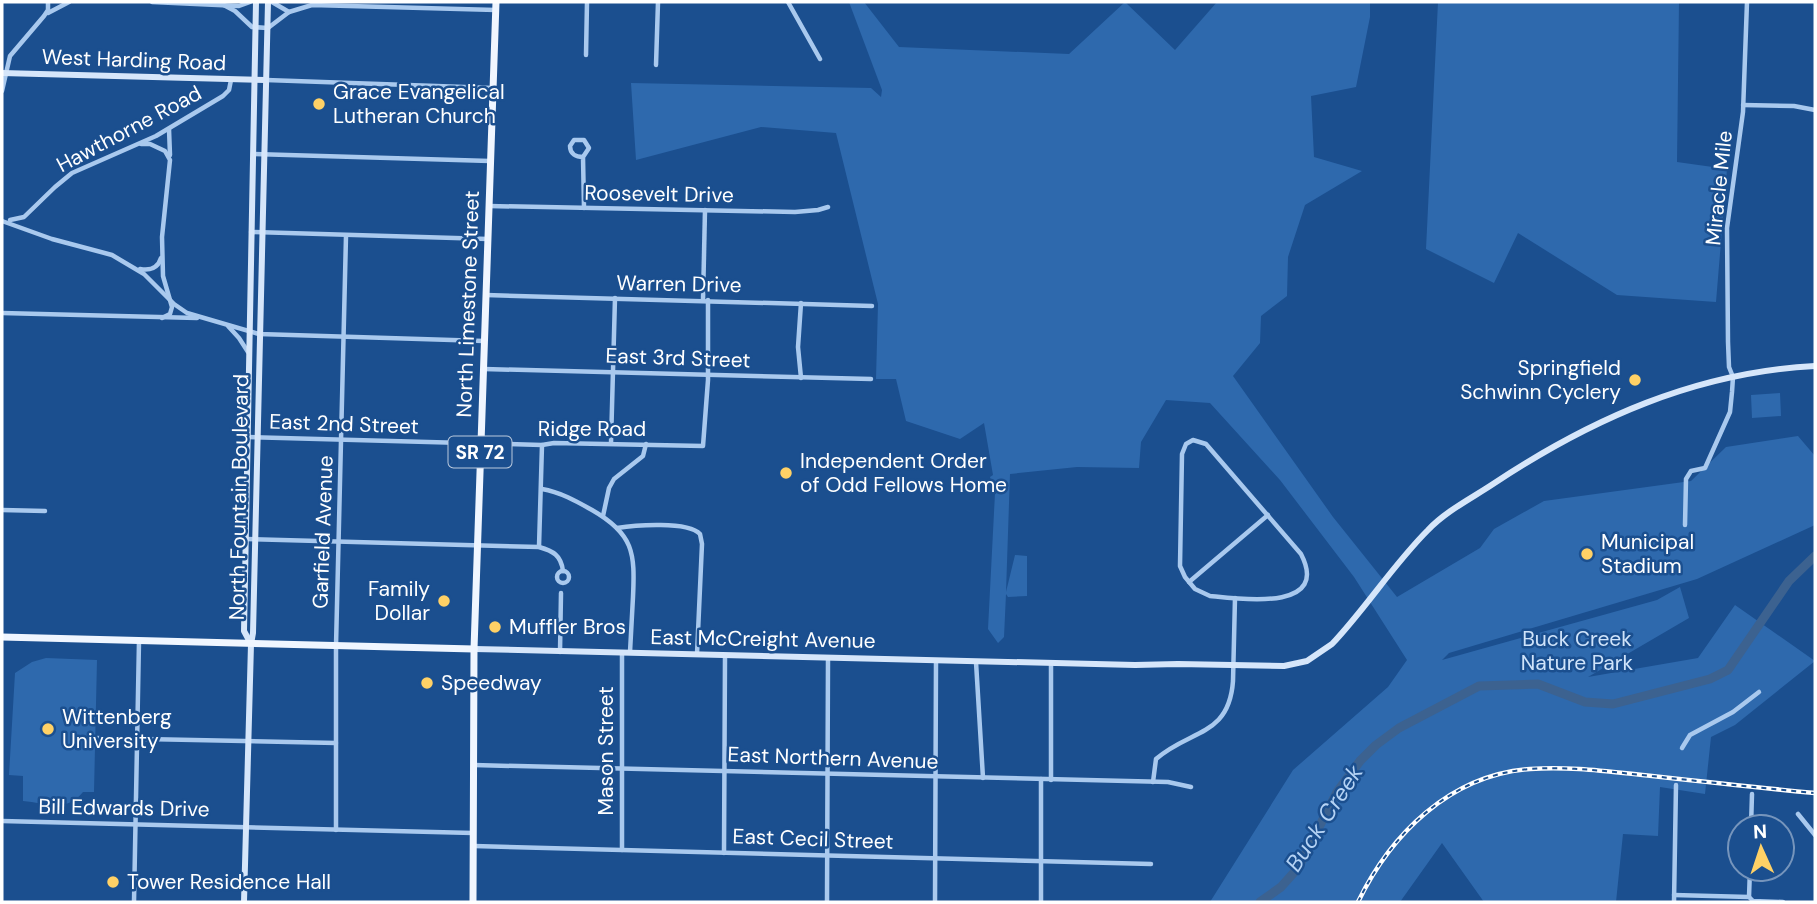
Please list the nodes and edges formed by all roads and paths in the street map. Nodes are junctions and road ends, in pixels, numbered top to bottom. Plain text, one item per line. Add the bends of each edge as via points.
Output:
1 (48, 2) edge
2 (69, 2) edge
3 (152, 2) edge
4 (218, 2) edge
5 (250, 2) edge
6 (256, 2) edge
7 (270, 2) edge
8 (587, 2) edge
9 (658, 2) edge
10 (788, 2) edge
11 (1747, 2) edge
12 (360, 4) edge
13 (224, 5) junction
14 (496, 6) edge
15 (289, 12) junction
16 (44, 16) junction
17 (256, 27) junction
18 (268, 28) junction
19 (586, 55) dead end
20 (820, 60) dead end
21 (656, 65) dead end
22 (3, 73) edge
23 (231, 80) junction
24 (254, 80) junction
25 (265, 80) junction
26 (493, 88) junction
27 (2, 91) edge
28 (1743, 105) junction
29 (1815, 110) edge
30 (169, 128) junction
31 (133, 145) junction
32 (253, 154) junction
33 (263, 155) junction
34 (583, 157) junction
35 (170, 160) junction
36 (490, 161) junction
37 (489, 206) junction
38 (828, 206) dead end
39 (583, 208) junction
40 (705, 210) junction
41 (2, 220) edge
42 (251, 233) junction
43 (262, 233) junction
44 (346, 236) junction
45 (488, 239) junction
46 (162, 254) junction
47 (135, 268) junction
48 (486, 295) junction
49 (169, 299) junction
50 (615, 299) junction
51 (705, 300) junction
52 (801, 303) junction
53 (872, 306) dead end
54 (2, 313) edge
55 (162, 318) junction
56 (207, 319) junction
57 (224, 324) junction
58 (250, 329) junction
59 (259, 334) junction
60 (344, 338) junction
61 (484, 341) junction
62 (249, 356) junction
63 (1815, 366) edge
64 (483, 369) junction
65 (613, 372) junction
66 (708, 375) junction
67 (801, 377) junction
68 (1732, 377) junction
69 (871, 379) dead end
70 (248, 437) junction
71 (258, 437) junction
72 (341, 440) junction
73 (481, 443) junction
74 (611, 443) junction
75 (646, 444) junction
76 (542, 445) junction
77 (542, 489) junction
78 (2, 510) edge
79 (45, 511) dead end
80 (1268, 515) junction
81 (603, 516) junction
82 (1685, 525) dead end
83 (617, 528) junction
84 (246, 539) junction
85 (256, 540) junction
86 (338, 542) junction
87 (478, 545) junction
88 (539, 547) junction
89 (563, 571) dead end
90 (1189, 582) junction
91 (561, 593) dead end
92 (1235, 598) junction
93 (2, 637) edge
94 (139, 641) junction
95 (251, 644) junction
96 (336, 646) junction
97 (474, 649) junction
98 (560, 652) junction
99 (626, 653) junction
100 (697, 655) junction
101 (724, 656) junction
102 (828, 658) junction
103 (936, 661) junction
104 (976, 662) junction
105 (1051, 663) junction
106 (1233, 665) junction
107 (1759, 692) dead end
108 (94, 738) dead end
109 (138, 739) junction
110 (248, 742) junction
111 (336, 743) junction
112 (1682, 748) dead end
113 (474, 765) junction
114 (622, 768) junction
115 (724, 771) junction
116 (828, 774) junction
117 (936, 776) junction
118 (983, 778) junction
119 (1041, 779) junction
120 (1051, 780) junction
121 (1153, 782) junction
122 (1676, 785) dead end
123 (1191, 787) dead end
124 (1752, 794) dead end
125 (1751, 813) edge
126 (1798, 814) dead end
127 (2, 821) edge
128 (136, 824) junction
129 (245, 827) junction
130 (336, 830) junction
131 (474, 833) junction
132 (1815, 835) edge
133 (474, 846) junction
134 (622, 850) junction
135 (724, 853) junction
136 (828, 855) junction
137 (936, 858) junction
138 (1041, 861) junction
139 (1151, 864) dead end
140 (1750, 883) edge
141 (1674, 895) junction
142 (1749, 897) junction
143 (134, 902) edge
144 (244, 902) edge
145 (473, 902) edge
146 (827, 902) edge
147 (935, 902) edge
148 (1041, 902) edge
149 (1674, 902) edge
150 (1783, 902) edge

1 - 16 street
2 - 16 street
3 - 13 street
4 - 13 street
5 - 13 street
6 - 17 street, North Fountain Boulevard
7 - 15 street
7 - 18 street, North Fountain Boulevard
8 - 19 street
9 - 21 street
10 - 20 street
11 - 28 street, Miracle Mile
12 - 14 street
12 - 15 street via 312,5
13 - 17 street
14 - 26 main road, North Limestone Street / SR 72
15 - 18 street
16 - 22 street via 10,57
17 - 18 street
17 - 24 street, North Fountain Boulevard
18 - 25 street, North Fountain Boulevard
22 - 23 street, West Harding Road
22 - 27 street
23 - 24 street, West Harding Road
23 - 30 street, Hawthorne Road via 223,96
24 - 25 street, West Harding Road
24 - 32 street, North Fountain Boulevard
25 - 26 street
25 - 33 street, North Fountain Boulevard
26 - 36 main road, North Limestone Street / SR 72
28 - 29 street
28 - 68 street, Miracle Mile via 1727,228
30 - 31 street, Hawthorne Road
30 - 35 street
31 - 35 street via 156,146
31 - 41 street, Hawthorne Road via 72,173 19,220
32 - 33 street
32 - 42 street, North Fountain Boulevard
33 - 36 street
33 - 43 street, North Fountain Boulevard
34 - 34 street via 588,145 574,140 571,152
34 - 39 street
35 - 46 street
36 - 37 main road, North Limestone Street / SR 72
37 - 39 street, Roosevelt Drive
37 - 45 main road, North Limestone Street / SR 72
38 - 40 street, Roosevelt Drive via 795,212
39 - 40 street, Roosevelt Drive
40 - 51 street
41 - 47 street via 102,251
42 - 43 street
42 - 58 street, North Fountain Boulevard
43 - 44 street
43 - 59 street, North Fountain Boulevard
44 - 45 street
44 - 60 street, Garfield Avenue
45 - 48 main road, North Limestone Street / SR 72
46 - 47 street via 151,269
46 - 49 street
47 - 49 street
48 - 50 street, Warren Drive
48 - 61 main road, North Limestone Street / SR 72
49 - 55 street via 172,311
49 - 56 street via 187,313
50 - 51 street, Warren Drive
50 - 65 street
51 - 52 street, Warren Drive
51 - 66 street
52 - 53 street, Warren Drive
52 - 67 street
54 - 55 street
55 - 56 street
56 - 57 street
57 - 58 street
57 - 62 street
58 - 59 street
58 - 62 street, North Fountain Boulevard
59 - 60 street
59 - 71 street, North Fountain Boulevard
60 - 61 street
60 - 72 street, Garfield Avenue
61 - 64 main road, North Limestone Street / SR 72
62 - 70 street, North Fountain Boulevard
63 - 68 street, East McCreight Avenue
64 - 65 street, East 3rd Street
64 - 73 main road, North Limestone Street / SR 72
65 - 66 street, East 3rd Street
65 - 74 street
66 - 67 street, East 3rd Street
66 - 75 street, Ridge Road via 703,446
67 - 69 street, East 3rd Street
68 - 82 street, Miracle Mile via 1730,412 1706,468 1691,471 1686,478
68 - 106 street, East McCreight Avenue via 1675,392 1594,425 1551,446 1462,504 1428,530 1347,628 1316,657 1284,666
70 - 71 street, East 2nd Street
70 - 84 street, North Fountain Boulevard
71 - 72 street, East 2nd Street
71 - 85 street, North Fountain Boulevard
72 - 73 street, East 2nd Street
72 - 86 street, Garfield Avenue
73 - 76 street, Ridge Road
73 - 87 main road, North Limestone Street / SR 72
74 - 75 street, Ridge Road
74 - 76 street, Ridge Road
75 - 81 street via 643,456 611,484
76 - 77 street
77 - 81 street
77 - 88 street
78 - 79 street
80 - 90 street
80 - 90 street via 1206,444 1197,440 1184,447 1179,559
80 - 92 street via 1301,554 1306,579 1301,588 1283,598
81 - 83 street
83 - 99 street, Mason Street via 634,559
83 - 100 street via 688,527 700,534
84 - 85 street
84 - 95 street, North Fountain Boulevard via 244,631
85 - 86 street
85 - 95 street, North Fountain Boulevard
86 - 87 street
86 - 96 street, Garfield Avenue
87 - 88 street
87 - 97 main road, North Limestone Street / SR 72
88 - 89 street via 559,557
90 - 92 street via 1205,595
91 - 98 street
92 - 106 street
93 - 94 main road, East McCreight Avenue
94 - 95 main road, East McCreight Avenue
94 - 109 street
95 - 96 main road, East McCreight Avenue
95 - 110 street
96 - 97 main road, East McCreight Avenue
96 - 111 street, Garfield Avenue
97 - 98 street, East McCreight Avenue
97 - 113 main road, North Limestone Street / SR 72
98 - 99 street, East McCreight Avenue
99 - 100 street, East McCreight Avenue
99 - 114 street, Mason Street
100 - 101 street, East McCreight Avenue
101 - 102 street, East McCreight Avenue
101 - 115 street
102 - 103 street, East McCreight Avenue
102 - 116 street
103 - 104 street, East McCreight Avenue
103 - 117 street
104 - 105 street, East McCreight Avenue
104 - 118 street
105 - 106 street, East McCreight Avenue
105 - 120 street
106 - 121 street via 1227,711 1213,725 1159,756 1154,761
107 - 112 street via 1690,735
108 - 109 street
109 - 110 street
109 - 128 street
110 - 111 street
110 - 129 street
111 - 130 street, Garfield Avenue
113 - 114 street, East Northern Avenue
113 - 131 main road, North Limestone Street / SR 72
114 - 115 street, East Northern Avenue
114 - 134 street, Mason Street
115 - 116 street, East Northern Avenue
115 - 135 street
116 - 117 street, East Northern Avenue
116 - 136 street
117 - 118 street, East Northern Avenue
117 - 137 street
118 - 119 street, East Northern Avenue
119 - 120 street, East Northern Avenue
119 - 138 street
120 - 121 street, East Northern Avenue
121 - 123 street, East Northern Avenue
122 - 141 street
124 - 125 street
126 - 132 street
127 - 128 street, Bill Edwards Drive
128 - 129 street, Bill Edwards Drive
128 - 143 street
129 - 130 street
129 - 144 street
130 - 131 street
131 - 133 main road, North Limestone Street / SR 72
133 - 134 street, East Cecil Street
133 - 145 main road, North Limestone Street / SR 72
134 - 135 street, East Cecil Street
135 - 136 street, East Cecil Street
136 - 137 street, East Cecil Street
136 - 146 street
137 - 138 street, East Cecil Street
137 - 147 street
138 - 139 street, East Cecil Street
138 - 148 street
140 - 142 street
141 - 142 street
141 - 149 street
142 - 150 street

